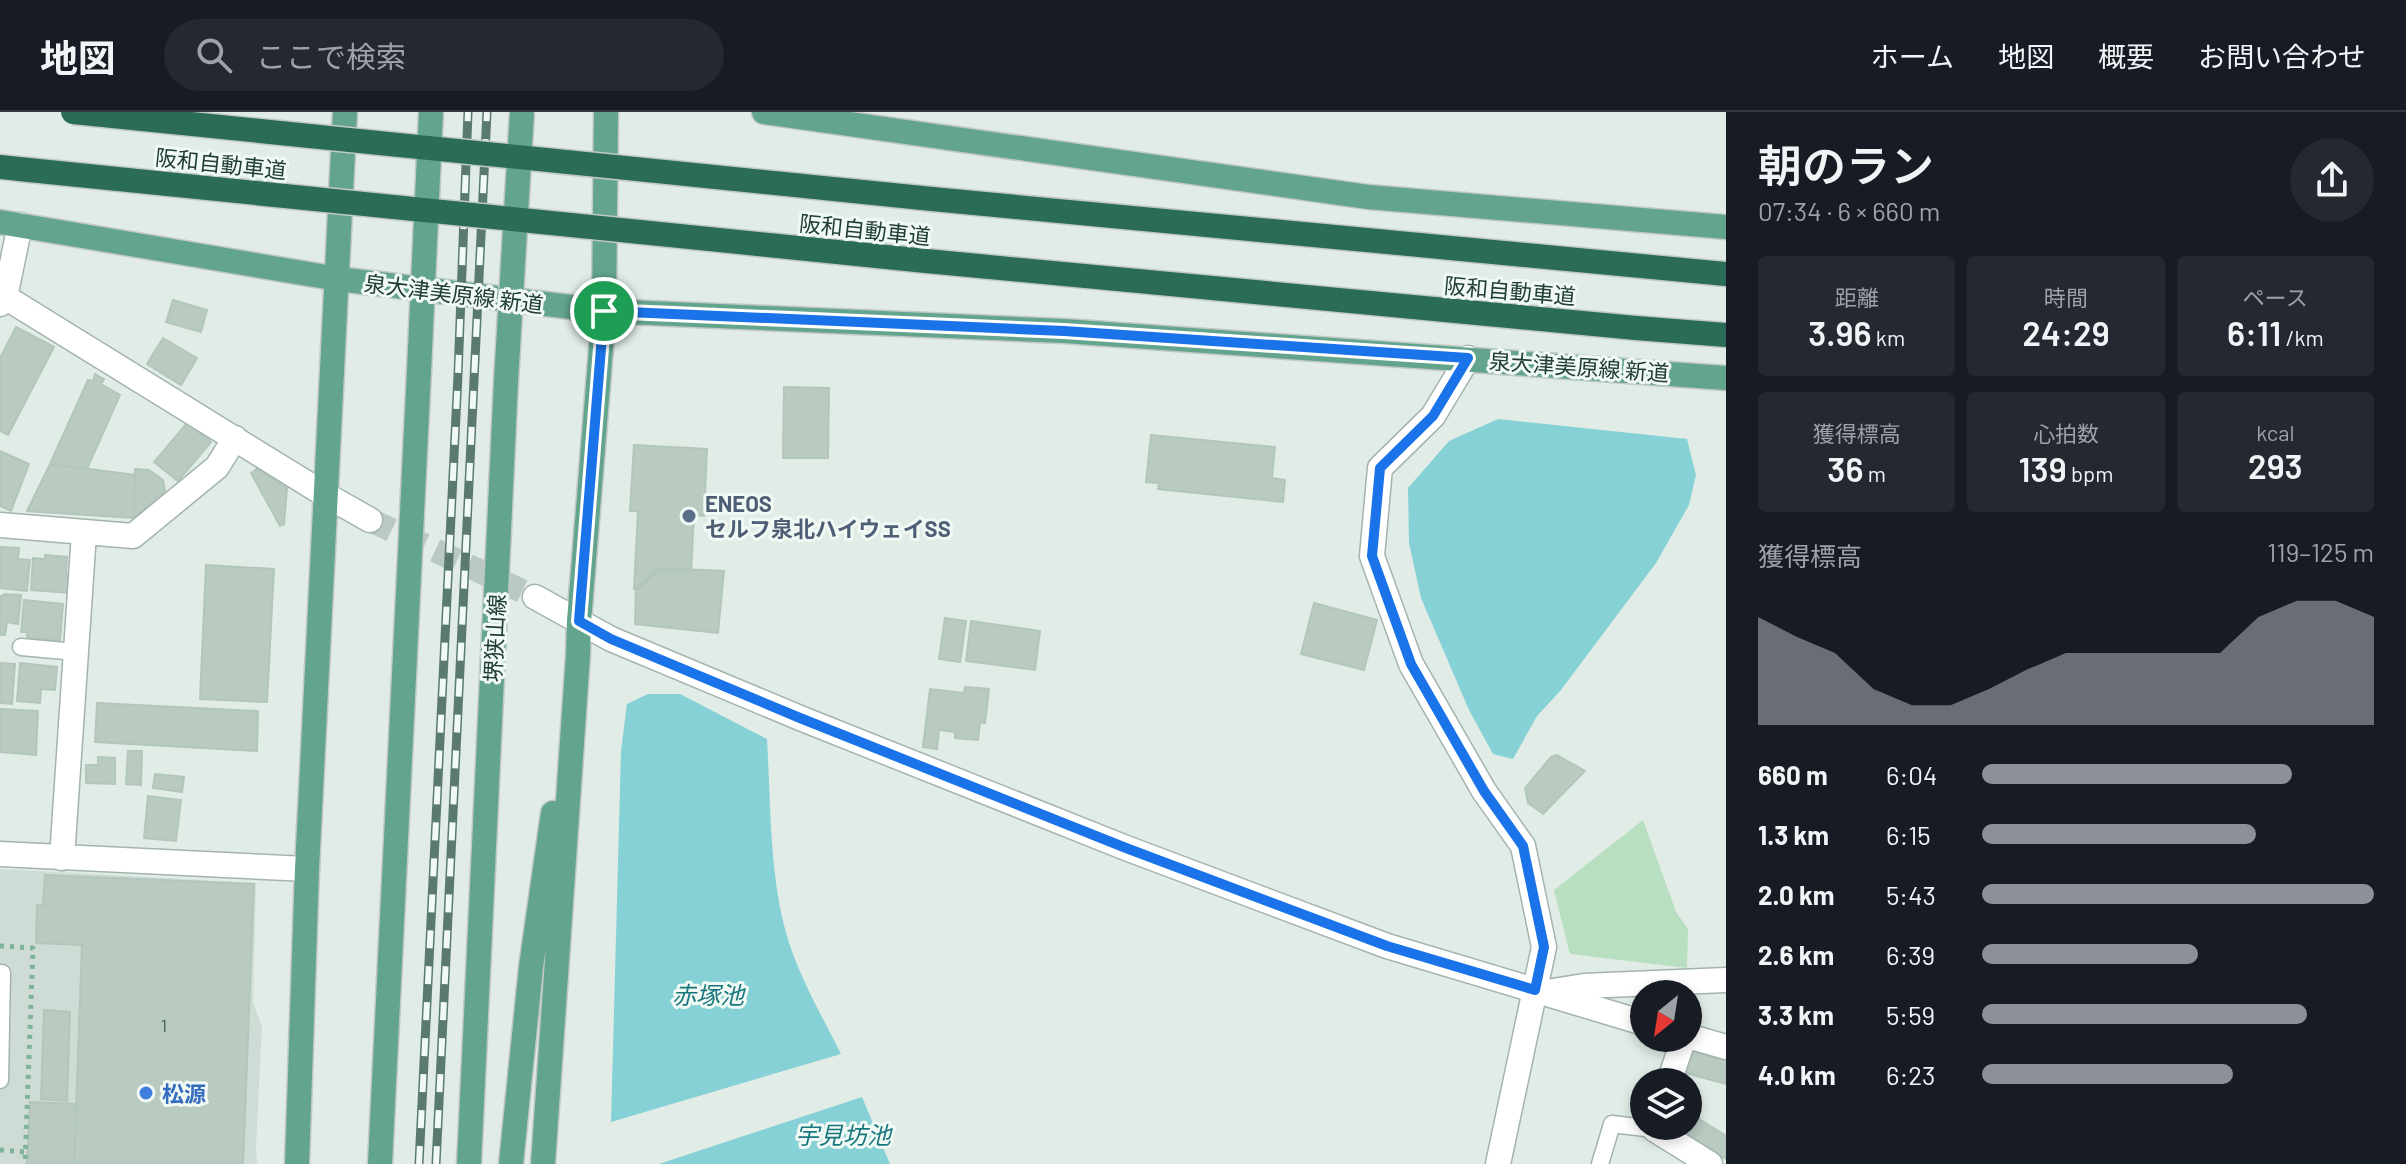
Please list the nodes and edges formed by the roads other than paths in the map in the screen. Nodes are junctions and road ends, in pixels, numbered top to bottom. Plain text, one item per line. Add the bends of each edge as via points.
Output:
1 (73, 112) edge
2 (345, 112) edge
3 (431, 112) edge
4 (522, 112) edge
5 (606, 112) edge
6 (764, 112) edge
7 (0, 167) edge
8 (10, 223) edge
9 (1726, 227) edge
10 (1726, 274) edge
11 (338, 279) junction
12 (3, 300) edge
13 (604, 311) junction
14 (1726, 335) edge
15 (1468, 358) junction
16 (1726, 378) edge
17 (235, 438) junction
18 (324, 494) junction
19 (370, 520) tunnel mouth
20 (0, 525) edge
21 (84, 533) junction
22 (535, 597) tunnel mouth
23 (579, 621) junction
24 (21, 647) dead end
25 (76, 652) junction
26 (0, 854) edge
27 (62, 858) junction
28 (307, 869) junction
29 (0, 973) edge
30 (1726, 980) edge
31 (1539, 991) junction
32 (1630, 1019) edge
33 (1702, 1041) edge
34 (1726, 1047) edge
35 (0, 1080) edge
36 (1630, 1126) edge
37 (1673, 1140) edge
38 (297, 1164) edge
39 (380, 1164) edge
40 (469, 1164) edge
41 (511, 1164) edge
42 (543, 1164) edge
43 (1498, 1164) edge
44 (1600, 1164) edge
45 (1710, 1164) edge

1 - 10 highway, 阪和自動車道, bridge
2 - 11 main road
3 - 39 main road, bridge
4 - 40 main road, 堺狭山線, bridge
5 - 13 main road
6 - 9 main road via 1368,197
7 - 14 highway, 阪和自動車道, bridge
8 - 11 main road, 泉大津美原線 新道
8 - 12 street
11 - 13 main road, 泉大津美原線 新道
11 - 18 main road
12 - 17 street
13 - 15 main road, 泉大津美原線 新道 via 1064,331
13 - 23 main road
15 - 16 main road, 泉大津美原線 新道
15 - 31 street via 1433,416 1380,468 1372,556 1411,664 1484,791 1523,846 1544,947
17 - 18 street
17 - 21 street via 217,467 133,536
18 - 19 street
18 - 28 main road
20 - 21 street
21 - 25 street
22 - 23 street
23 - 31 street via 771,706 1126,848 1387,946
23 - 41 main road via 531,967
23 - 42 main road
24 - 25 lane
25 - 27 street
26 - 27 street
27 - 28 street
28 - 38 main road
29 - 35 lane
30 - 31 street
31 - 32 street
31 - 43 street
33 - 34 street
36 - 44 lane via 1612,1124
37 - 45 street

